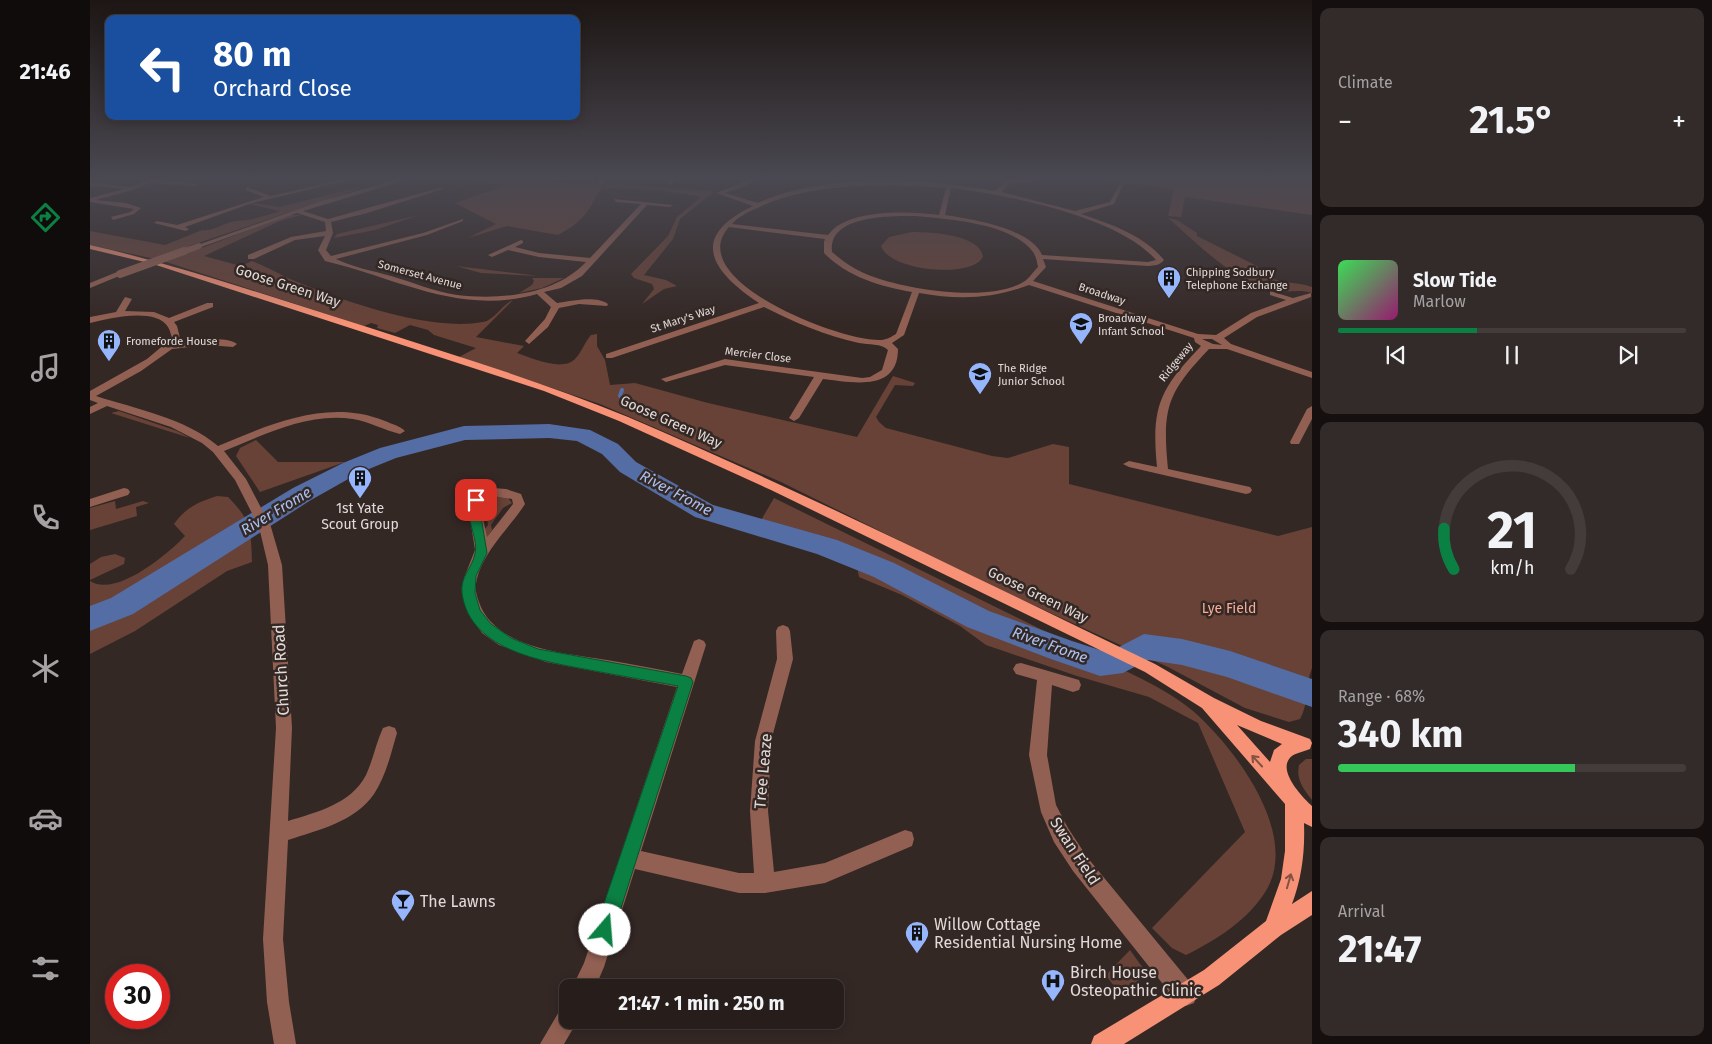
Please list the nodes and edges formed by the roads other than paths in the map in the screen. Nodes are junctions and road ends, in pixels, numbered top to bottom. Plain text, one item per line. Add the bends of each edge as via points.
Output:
1 (727, 225) edge
2 (171, 226) edge
3 (182, 226) edge
4 (255, 226) edge
5 (329, 226) edge
6 (446, 226) edge
7 (623, 226) edge
8 (733, 226) edge
9 (842, 226) edge
10 (989, 226) edge
11 (1107, 226) edge
12 (178, 227) junction
13 (193, 231) dead end
14 (330, 233) junction
15 (828, 237) junction
16 (520, 242) dead end
17 (90, 247) edge
18 (508, 248) junction
19 (253, 255) dead end
20 (492, 255) dead end
21 (1041, 257) junction
22 (328, 259) junction
23 (591, 260) junction
24 (1029, 282) junction
25 (90, 286) edge
26 (916, 291) junction
27 (539, 292) junction
28 (1273, 293) dead end
29 (1308, 294) dead end
30 (128, 299) dead end
31 (1290, 299) junction
32 (599, 302) dead end
33 (764, 304) junction
34 (210, 305) dead end
35 (555, 306) junction
36 (119, 314) junction
37 (90, 320) edge
38 (169, 321) junction
39 (529, 337) dead end
40 (1198, 337) junction
41 (1217, 338) junction
42 (233, 344) dead end
43 (886, 344) junction
44 (1207, 345) junction
45 (171, 346) junction
46 (1226, 346) junction
47 (609, 356) dead end
48 (1312, 375) edge
49 (820, 376) junction
50 (666, 379) dead end
51 (90, 396) edge
52 (106, 402) junction
53 (1312, 409) edge
54 (90, 411) edge
55 (794, 418) dead end
56 (400, 432) dead end
57 (1295, 442) dead end
58 (217, 450) junction
59 (1129, 464) dead end
60 (1163, 472) junction
61 (1246, 490) dead end
62 (124, 492) dead end
63 (90, 503) edge
64 (481, 553) dead end
65 (783, 631) dead end
66 (699, 645) dead end
67 (1021, 669) dead end
68 (1045, 677) junction
69 (686, 682) junction
70 (1073, 685) dead end
71 (1208, 704) junction
72 (388, 733) dead end
73 (1309, 744) edge
74 (1292, 799) junction
75 (1312, 818) edge
76 (279, 833) junction
77 (905, 839) dead end
78 (628, 858) junction
79 (765, 883) junction
80 (1312, 902) edge
81 (1274, 928) junction
82 (587, 979) edge
83 (1186, 995) junction
84 (560, 1029) edge
85 (285, 1044) edge
86 (550, 1044) edge
87 (1102, 1044) edge

1 - 33 street via 717,241 718,260 735,284
2 - 12 street
3 - 12 street
4 - 25 street, bridge
5 - 14 street
6 - 22 street, Somerset Avenue via 415,238
7 - 23 street, Somerset Avenue
8 - 15 street
9 - 15 street
10 - 21 street via 1010,233
11 - 21 street via 1145,247 1159,262
12 - 13 street
14 - 19 street via 293,238
14 - 22 street via 322,250
15 - 26 street via 828,253 849,271
16 - 18 street
17 - 71 main road, Goose Green Way via 164,265 562,395 623,419 766,483 1101,644 1150,668
18 - 20 street
18 - 23 street
21 - 24 street via 1040,272
22 - 27 street, Somerset Avenue via 455,297 490,299
23 - 27 street, Somerset Avenue via 574,278
24 - 26 street via 985,293
24 - 40 street, Broadway
26 - 43 street via 900,335
27 - 35 street
28 - 31 street
29 - 31 street
30 - 36 street
31 - 41 street via 1254,315
32 - 35 street
33 - 43 street via 832,332
33 - 47 street, St Mary's Way
34 - 38 street
35 - 39 street via 552,318
36 - 37 street
36 - 38 street via 149,314
38 - 45 street via 176,332
40 - 41 street
40 - 44 street
41 - 46 street
42 - 45 street via 208,342
43 - 49 street, Mercier Close via 893,350 893,355 886,372 879,377 862,381
44 - 46 street
44 - 60 street, Ridgeway via 1174,382 1160,411
45 - 51 street
46 - 48 street
49 - 50 street, Mercier Close via 725,362
49 - 55 street
51 - 52 street, Church Road
52 - 54 street
52 - 58 street, Church Road via 187,430
53 - 57 street
56 - 58 street via 360,415 330,414 291,422
58 - 76 street, Church Road via 240,480 266,527 275,565 284,718
59 - 60 street
60 - 61 street
62 - 63 street
64 - 69 street via 470,576 468,593 474,611 487,628 506,642 554,658
65 - 79 street, Tree Leaze via 785,659 762,751 759,811
66 - 69 street
67 - 68 street
68 - 70 street
68 - 83 street, Swan Field via 1038,755 1047,806 1080,864
69 - 78 street
71 - 73 main road, Goose Green Way via 1255,726
74 -> 71 main road, Goose Green Way
72 - 76 street via 368,788 352,804 336,814
73 - 74 main road via 1290,747 1279,761 1281,781
74 - 75 main road, Goose Green Way
81 -> 74 main road via 1290,879 1295,851
76 - 85 street, Church Road via 274,875 273,939
77 - 79 street via 825,873
78 - 79 street via 739,883
78 - 82 street
80 - 81 main road
81 - 83 main road via 1241,957
83 - 87 main road
84 - 86 street

